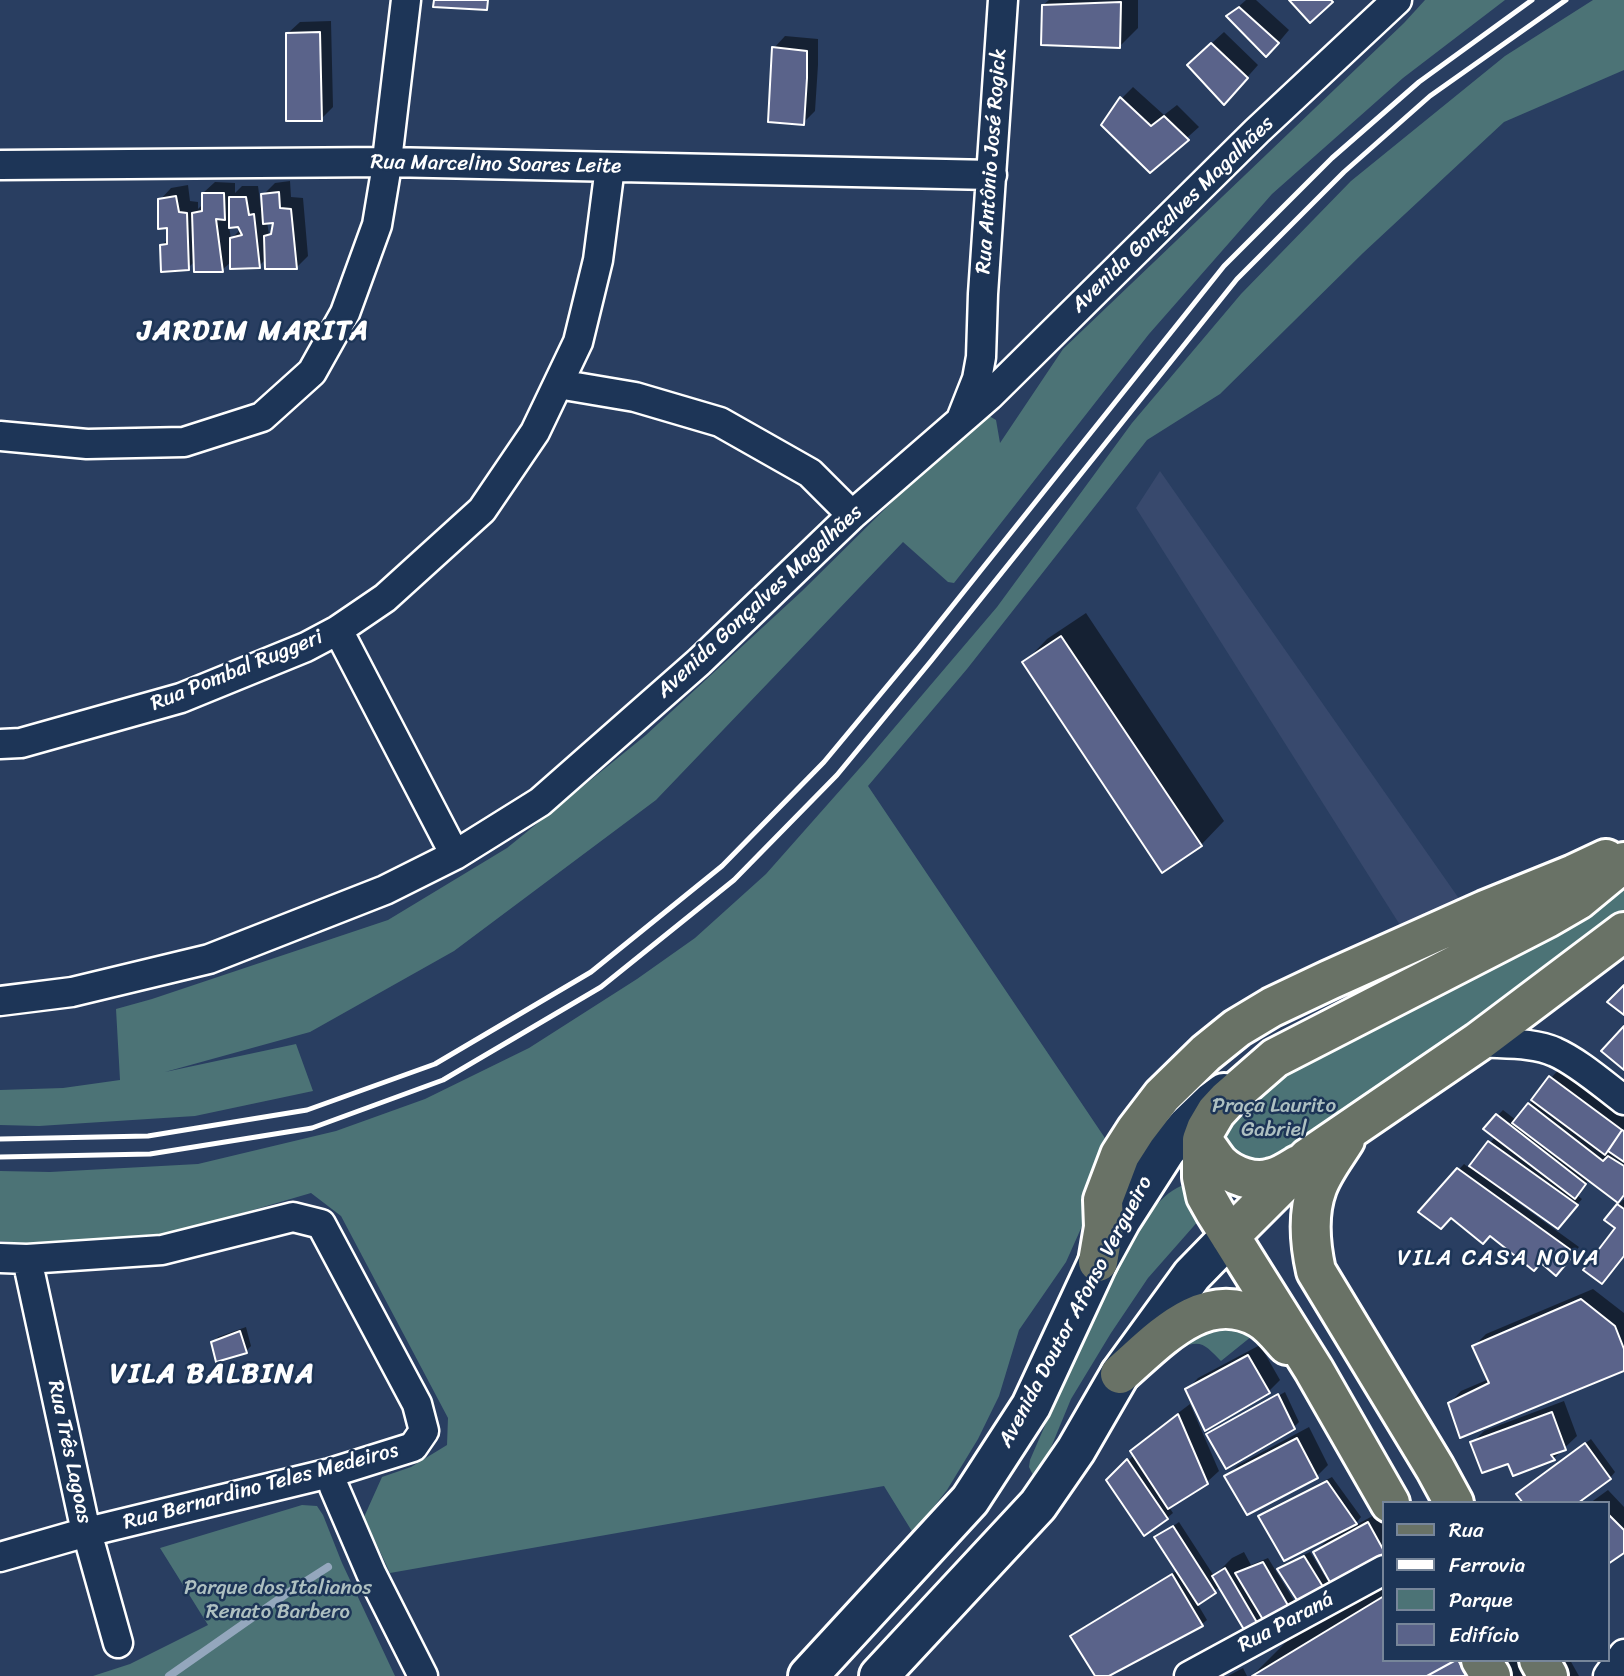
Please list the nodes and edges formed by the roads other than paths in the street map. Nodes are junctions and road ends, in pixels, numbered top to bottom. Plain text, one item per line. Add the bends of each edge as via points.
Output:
1 (406, 0) edge
2 (1003, 0) edge
3 (1397, 0) edge
4 (387, 162) junction
5 (0, 165) edge
6 (610, 167) junction
7 (992, 175) junction
8 (982, 321) junction
9 (1016, 369) junction
10 (558, 384) junction
11 (961, 420) junction
12 (0, 436) edge
13 (852, 515) junction
14 (338, 630) junction
15 (0, 744) edge
16 (1624, 851) edge
17 (455, 855) junction
18 (1624, 862) edge
19 (1624, 932) edge
20 (0, 1001) edge
21 (1478, 1042) junction
22 (1275, 1058) junction
23 (1624, 1100) edge
24 (1354, 1126) junction
25 (1202, 1140) junction
26 (1308, 1158) junction
27 (1230, 1236) junction
28 (14, 1259) edge
29 (1098, 1262) junction
30 (1314, 1370) junction
31 (1120, 1374) junction
32 (1031, 1406) junction
33 (330, 1473) junction
34 (1389, 1501) edge
35 (1453, 1501) edge
36 (87, 1532) junction
37 (0, 1557) edge
38 (1382, 1571) edge
39 (118, 1643) dead end
40 (1624, 1654) edge
41 (423, 1676) edge
42 (808, 1676) edge
43 (858, 1676) edge
44 (878, 1676) edge
45 (1189, 1676) edge
46 (1608, 1676) edge

1 - 4 street
2 - 7 street, Rua Antônio José Rogick
3 - 9 street, Avenida Gonçalves Magalhães
4 - 5 street, Rua Marcelino Soares Leite
4 - 6 street, Rua Marcelino Soares Leite
4 - 12 street via 377,225 345,313 312,372 262,417 184,442 87,444
6 - 7 street, Rua Marcelino Soares Leite
6 - 10 street, Rua Pombal Ruggeri via 598,260 578,342
7 - 8 street, Rua Antônio José Rogick
8 - 9 street
8 - 11 street, Rua Antônio José Rogick via 977,379
9 - 11 street, Avenida Gonçalves Magalhães
10 - 13 street via 635,397 720,422 810,473
10 - 14 street, Rua Pombal Ruggeri via 535,432 482,510 385,598
11 - 13 street, Avenida Gonçalves Magalhães
13 - 17 street, Avenida Gonçalves Magalhães via 699,662 540,802
14 - 15 street, Rua Pombal Ruggeri via 181,698 21,743
14 - 17 street
16 - 29 main road via 1329,980 1237,1028 1162,1096 1119,1156 1103,1200
17 - 20 street, Avenida Gonçalves Magalhães via 385,890 209,959 72,992
18 - 22 main road, Avenida Doutor Afonso Vergueiro via 1578,900 1547,918
19 - 21 main road
21 - 23 street via 1555,1051
21 - 24 main road
22 - 25 main road, Avenida Doutor Afonso Vergueiro via 1216,1112
22 - 29 main road, Avenida Doutor Afonso Vergueiro via 1212,1102 1173,1142
24 - 26 main road
24 - 35 main road via 1317,1190 1311,1246 1316,1271
25 - 26 main road via 1220,1164 1259,1181
25 - 27 main road, Avenida Doutor Afonso Vergueiro via 1206,1196
26 - 27 main road
27 - 30 main road, Avenida Doutor Afonso Vergueiro
27 - 31 main road via 1192,1275
28 - 33 street, Rua Bernardino Teles Medeiros via 162,1250 293,1217 321,1224 417,1405 424,1430 413,1447
28 - 36 street, Rua Três Lagoas
29 - 32 main road, Avenida Doutor Afonso Vergueiro
30 - 31 main road via 1261,1319 1237,1309 1217,1309 1170,1330
30 - 34 main road
31 - 44 main road via 1038,1505
32 - 42 main road, Avenida Doutor Afonso Vergueiro via 971,1500
32 - 43 main road via 1013,1458 985,1511 867,1641
33 - 36 street, Rua Bernardino Teles Medeiros
33 - 41 street via 371,1573
36 - 37 street, Rua Bernardino Teles Medeiros
36 - 39 street, Rua Três Lagoas
38 - 45 street, Rua Paraná
40 - 46 street

